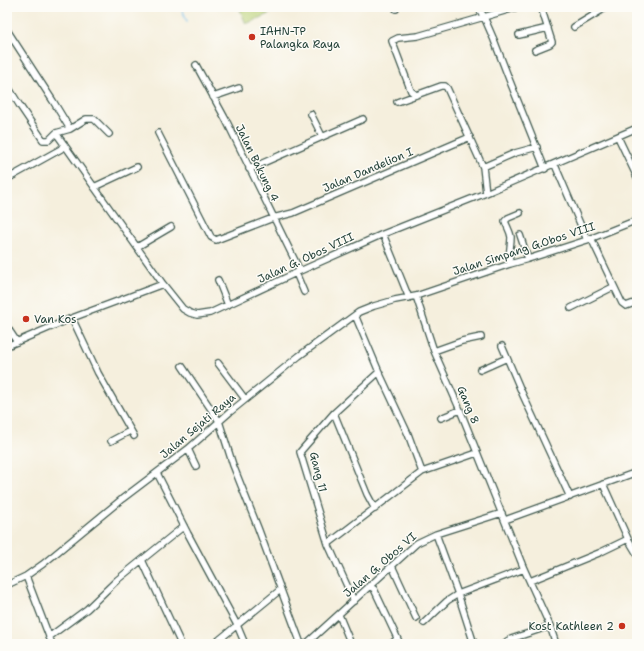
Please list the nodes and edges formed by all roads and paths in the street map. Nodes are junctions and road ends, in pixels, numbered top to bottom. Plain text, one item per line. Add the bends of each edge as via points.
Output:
1 (478, 7) edge
2 (518, 7) edge
3 (541, 7) edge
4 (607, 7) edge
5 (511, 8) edge
6 (484, 16) junction
7 (574, 27) dead end
8 (548, 28) junction
9 (7, 30) edge
10 (519, 35) dead end
11 (535, 50) dead end
12 (196, 65) dead end
13 (7, 85) edge
14 (240, 88) dead end
15 (416, 95) junction
16 (213, 97) junction
17 (397, 102) dead end
18 (311, 114) dead end
19 (363, 119) dead end
20 (637, 128) edge
21 (70, 129) junction
22 (56, 133) junction
23 (158, 133) dead end
24 (109, 134) dead end
25 (323, 135) junction
26 (470, 137) junction
27 (618, 137) junction
28 (64, 144) junction
29 (537, 147) junction
30 (555, 164) junction
31 (137, 167) dead end
32 (483, 167) junction
33 (545, 168) junction
34 (249, 169) junction
35 (636, 173) edge
36 (7, 179) edge
37 (94, 188) junction
38 (486, 193) junction
39 (520, 213) dead end
40 (273, 218) junction
41 (637, 220) edge
42 (171, 228) dead end
43 (382, 234) junction
44 (520, 235) dead end
45 (589, 239) junction
46 (137, 247) junction
47 (528, 259) junction
48 (510, 264) junction
49 (298, 272) junction
50 (218, 280) dead end
51 (163, 284) junction
52 (614, 287) junction
53 (304, 292) dead end
54 (416, 296) junction
55 (409, 298) junction
56 (637, 302) edge
57 (228, 305) junction
58 (571, 308) dead end
59 (355, 315) junction
60 (72, 318) junction
61 (7, 327) edge
62 (481, 337) dead end
63 (18, 342) junction
64 (7, 346) edge
65 (502, 346) dead end
66 (434, 351) junction
67 (507, 358) junction
68 (218, 363) dead end
69 (182, 366) dead end
70 (480, 370) dead end
71 (379, 372) junction
72 (245, 399) junction
73 (460, 410) junction
74 (334, 413) junction
75 (441, 418) dead end
76 (219, 421) junction
77 (111, 441) dead end
78 (188, 449) junction
79 (477, 454) junction
80 (196, 466) dead end
81 (422, 472) junction
82 (637, 472) edge
83 (157, 473) junction
84 (603, 484) junction
85 (570, 497) junction
86 (375, 509) junction
87 (502, 513) junction
88 (505, 520) junction
89 (184, 526) junction
90 (436, 534) junction
91 (628, 539) junction
92 (328, 544) junction
93 (637, 554) edge
94 (142, 560) junction
95 (392, 566) junction
96 (524, 569) junction
97 (26, 576) junction
98 (530, 581) junction
99 (7, 585) edge
100 (369, 586) junction
101 (280, 590) junction
102 (458, 594) junction
103 (354, 601) junction
104 (339, 615) junction
105 (416, 618) dead end
106 (424, 623) dead end
107 (237, 625) junction
108 (550, 626) junction
109 (49, 637) junction
110 (314, 641) edge
111 (398, 642) edge
112 (52, 644) edge
113 (181, 644) edge
114 (214, 644) edge
115 (245, 644) edge
116 (301, 644) edge
117 (306, 644) edge
118 (351, 644) edge
119 (391, 644) edge
120 (474, 644) edge
121 (506, 644) edge
122 (556, 644) edge

1 - 6 street
2 - 5 street
3 - 8 street
4 - 7 street
5 - 6 street
6 - 15 street via 392,41 411,91
6 - 29 street
8 - 10 street
8 - 11 street via 552,42
9 - 21 street
12 - 16 street, Jalan Bakung 4
13 - 22 street via 41,139 48,140
14 - 16 street
15 - 17 street
15 - 26 street via 445,86
16 - 34 street, Jalan Bakung 4
18 - 25 street
19 - 25 street
20 - 27 street, Jalan G. Obos VIII
21 - 22 street
21 - 24 street via 86,119 94,119
22 - 28 street, Jalan G. Obos VIII
23 - 40 street, Jalan Dandelion I via 212,239
25 - 34 street
26 - 32 street
26 - 40 street, Jalan Dandelion I via 293,213
27 - 30 street, Jalan G. Obos VIII
27 - 35 street
28 - 36 street via 61,149
28 - 37 street, Jalan G. Obos VIII
29 - 32 street via 515,153
29 - 33 street
30 - 33 street, Jalan G. Obos VIII
30 - 45 street
31 - 37 street
32 - 38 street
33 - 38 street, Jalan G. Obos VIII
34 - 40 street, Jalan Bakung 4
37 - 46 street, Jalan G. Obos VIII
38 - 43 street, Jalan G. Obos VIII
39 - 48 street via 505,221 511,239 508,254
40 - 49 street, Jalan Bakung 4
41 - 45 street, Jalan Simpang G.Obos VIII
42 - 46 street
43 - 49 street, Jalan G. Obos VIII
43 - 55 street
44 - 47 street
45 - 47 street, Jalan Simpang G.Obos VIII
45 - 52 street
46 - 51 street, Jalan G. Obos VIII
47 - 48 street, Jalan Simpang G.Obos VIII
48 - 54 street, Jalan Simpang G.Obos VIII
49 - 53 street, Jalan Bakung 4
49 - 57 street, Jalan G. Obos VIII
50 - 57 street
51 - 57 street, Jalan G. Obos VIII via 183,309 190,313 206,314
51 - 60 street
52 - 56 street via 623,305
52 - 58 street
54 - 55 street, Jalan Simpang G.Obos VIII
54 - 66 street, Gang 8
55 - 59 street, Jalan Sejati Raya via 374,306
59 - 71 street
59 - 72 street, Jalan Sejati Raya
60 - 63 street
60 - 77 street via 98,374 132,433
61 - 63 street
62 - 66 street
63 - 64 street
65 - 67 street
66 - 73 street, Gang 8
67 - 70 street
67 - 85 street
68 - 72 street
69 - 76 street
71 - 74 street, Gang 11
71 - 81 street via 408,434
72 - 76 street, Jalan Sejati Raya
73 - 75 street
73 - 79 street, Gang 8
74 - 86 street
74 - 92 street, Gang 11 via 300,452
76 - 78 street, Jalan Sejati Raya
76 - 101 street
78 - 80 street
78 - 83 street, Jalan Sejati Raya
79 - 81 street
79 - 87 street, Gang 8
81 - 86 street
82 - 84 street
83 - 89 street
83 - 97 street, Jalan Sejati Raya
84 - 85 street
84 - 91 street
85 - 88 street
86 - 92 street
87 - 88 street, Gang 8
87 - 90 street, Jalan G. Obos VI
88 - 96 street, Gang 8
89 - 94 street
89 - 107 street
90 - 95 street, Jalan G. Obos VI via 417,543
90 - 102 street
91 - 93 street
91 - 98 street
92 - 103 street, Gang 11
94 - 109 street via 87,609
94 - 113 street
95 - 100 street, Jalan G. Obos VI
95 - 105 street
96 - 98 street, Gang 8
96 - 102 street
97 - 99 street, Jalan Sejati Raya
97 - 109 street
98 - 108 street, Gang 8
100 - 103 street, Jalan G. Obos VI
100 - 111 street via 374,589
101 - 107 street
101 - 116 street
102 - 106 street
102 - 120 street
103 - 104 street, Jalan G. Obos VI
104 - 110 street, Jalan G. Obos VI
104 - 118 street
107 - 114 street
107 - 115 street
108 - 121 street via 511,639
108 - 122 street, Gang 8
109 - 112 street
110 - 117 street, Jalan G. Obos VI
111 - 119 street

